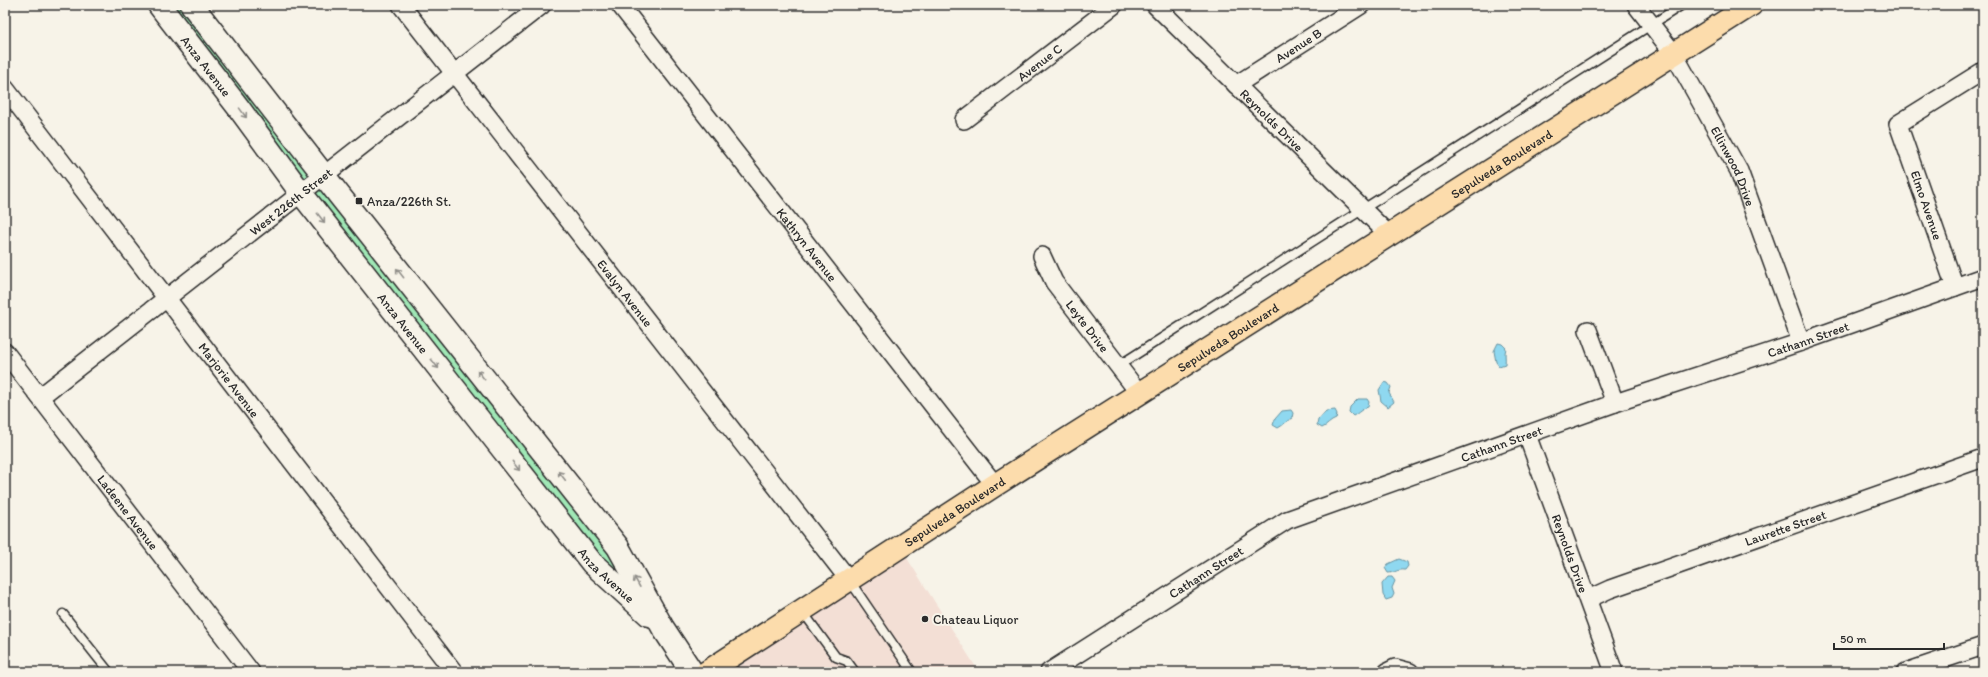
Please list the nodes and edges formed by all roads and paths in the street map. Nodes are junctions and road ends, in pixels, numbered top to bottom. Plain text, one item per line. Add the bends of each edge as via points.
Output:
1 (159, 5) edge
2 (192, 5) edge
3 (401, 5) edge
4 (542, 5) edge
5 (620, 5) edge
6 (1114, 5) edge
7 (1155, 5) edge
8 (1361, 5) edge
9 (1636, 5) edge
10 (1682, 5) edge
11 (1751, 5) edge
12 (1651, 24) junction
13 (1674, 54) junction
14 (1983, 71) edge
15 (454, 74) junction
16 (1236, 86) junction
17 (5, 88) edge
18 (964, 120) dead end
19 (323, 175) junction
20 (301, 193) junction
21 (1364, 210) junction
22 (1390, 236) junction
23 (1042, 256) dead end
24 (1983, 277) edge
25 (1955, 287) junction
26 (166, 298) junction
27 (1588, 330) dead end
28 (1801, 342) junction
29 (5, 352) edge
30 (1118, 366) junction
31 (1139, 393) junction
32 (40, 397) junction
33 (1615, 403) junction
34 (1527, 435) junction
35 (1983, 458) edge
36 (995, 485) junction
37 (850, 580) junction
38 (1588, 599) junction
39 (802, 610) junction
40 (63, 614) dead end
41 (663, 628) junction
42 (1983, 646) edge
43 (109, 672) edge
44 (251, 672) edge
45 (454, 672) edge
46 (692, 672) edge
47 (707, 672) edge
48 (854, 672) edge
49 (912, 672) edge
50 (1049, 672) edge
51 (1614, 672) edge
52 (1906, 672) edge

1 -> 20 main road, Anza Avenue
2 - 19 main road, Anza Avenue
3 - 15 street, Evalyn Avenue
4 - 15 street, West 226th Street
5 - 36 street, Kathryn Avenue
6 - 18 street, Avenue C
7 - 16 street, Reynolds Drive
8 - 16 street, Avenue B
9 - 12 street, Ellinwood Drive
10 - 12 lane
11 - 13 main road, Sepulveda Boulevard
12 - 13 street, Ellinwood Drive
12 - 21 lane
13 - 22 main road, Sepulveda Boulevard
13 - 28 street, Ellinwood Drive via 1739,171
14 - 25 street, Elmo Avenue via 1898,124
15 - 19 street, West 226th Street
15 - 37 street, Evalyn Avenue
16 - 21 street, Reynolds Drive
17 - 26 street, Marjorie Avenue
19 - 20 street, West 226th Street
41 -> 19 main road, Anza Avenue via 618,547
20 - 26 street, West 226th Street
20 -> 41 main road, Anza Avenue via 592,563
21 - 22 street, Reynolds Drive
21 - 30 lane
22 - 31 main road, Sepulveda Boulevard
23 - 30 street, Leyte Drive via 1054,282
24 - 25 street, Cathann Street
25 - 28 street, Cathann Street
26 - 32 street, West 226th Street
26 - 45 street, Marjorie Avenue
27 - 33 street
28 - 33 street, Cathann Street
29 - 32 street, Ladeene Avenue
30 - 31 street, Leyte Drive
31 - 36 main road, Sepulveda Boulevard
32 - 44 street, Ladeene Avenue
33 - 34 street, Cathann Street
34 - 38 street, Reynolds Drive
34 - 50 street, Cathann Street via 1288,520
35 - 38 street, Laurette Street via 1610,589
36 - 37 main road, Sepulveda Boulevard
37 - 39 main road, Sepulveda Boulevard
37 - 49 lane
38 - 51 street, Reynolds Drive
39 - 47 main road, Sepulveda Boulevard
39 - 48 lane via 836,657 847,661
40 - 43 lane
41 - 46 main road, Anza Avenue
42 - 52 street

